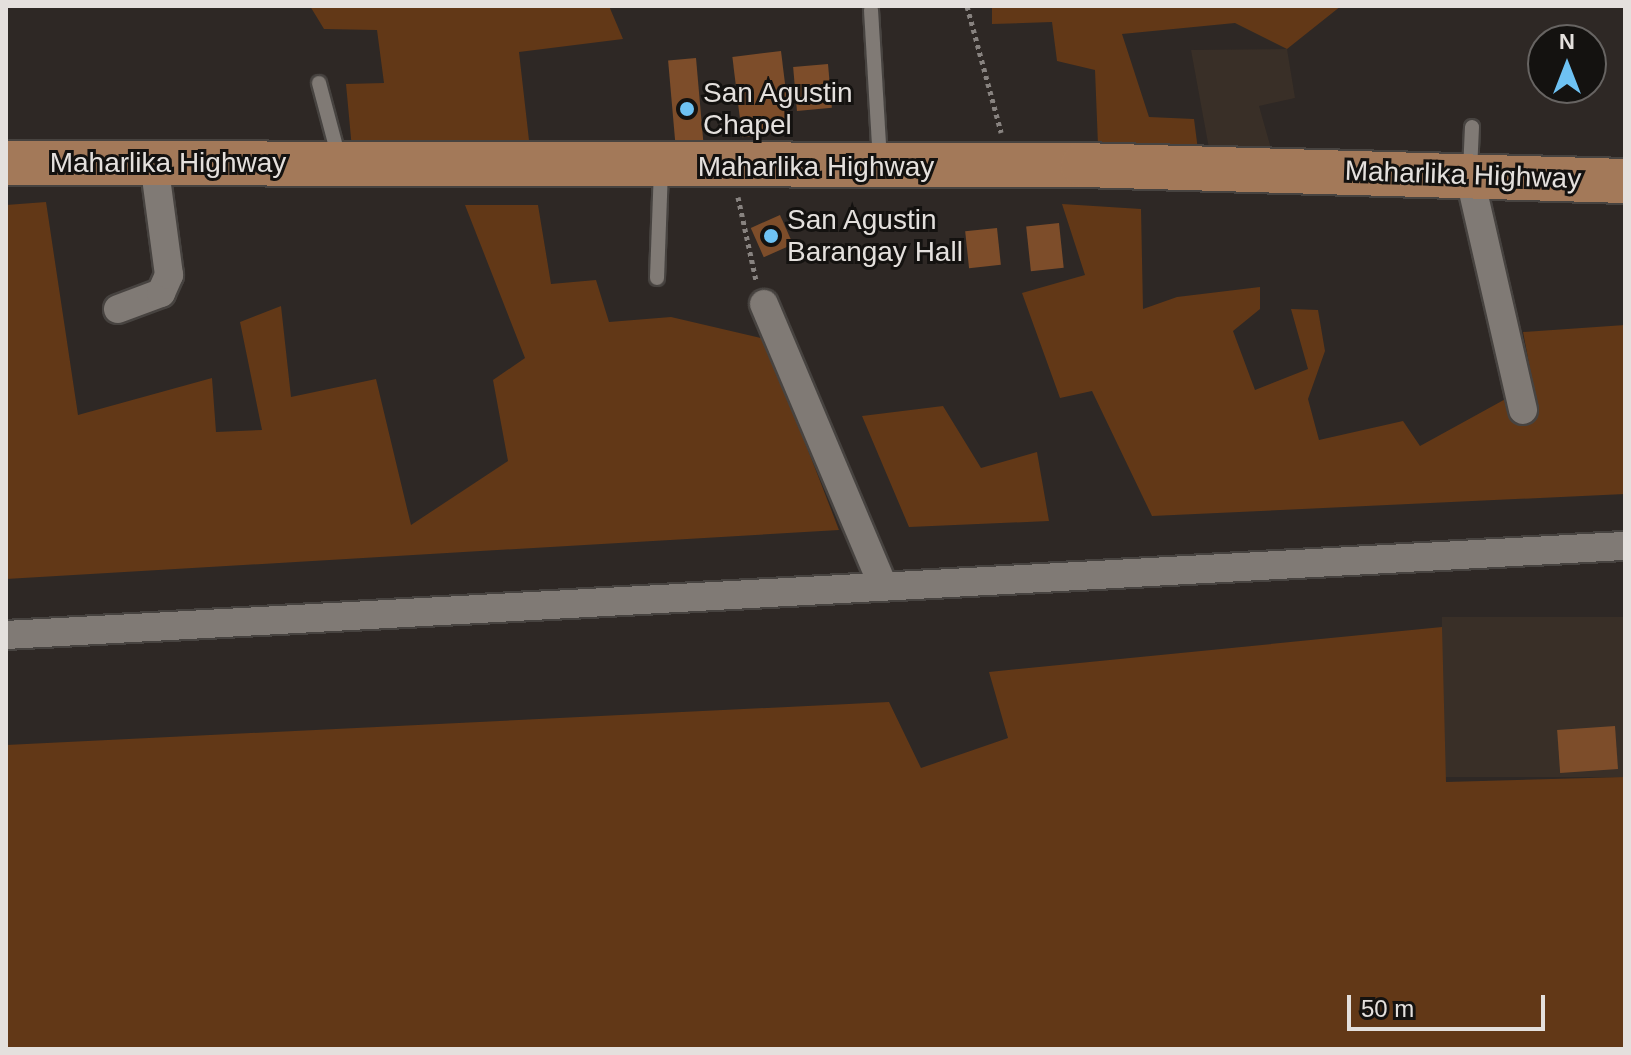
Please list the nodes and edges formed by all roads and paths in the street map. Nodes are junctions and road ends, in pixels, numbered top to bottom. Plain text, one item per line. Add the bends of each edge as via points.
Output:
1 (967, 6) edge
2 (871, 10) dead end
3 (319, 83) dead end
4 (1472, 127) dead end
5 (154, 162) junction
6 (340, 162) junction
7 (6, 163) edge
8 (1003, 166) junction
9 (661, 167) junction
10 (734, 168) junction
11 (881, 169) junction
12 (1469, 174) junction
13 (1625, 181) edge
14 (657, 278) dead end
15 (764, 304) joint
16 (118, 309) dead end
17 (1523, 410) dead end
18 (1625, 546) edge
19 (883, 586) junction
20 (6, 635) edge

1 - 8 path via 1000,122
2 - 11 lane
3 - 6 lane
4 - 12 lane
5 - 6 main road, Maharlika Highway
5 - 7 main road, Maharlika Highway
5 - 16 street via 169,275 161,293
6 - 9 main road, Maharlika Highway
8 - 11 main road, Maharlika Highway
8 - 12 main road, Maharlika Highway
9 - 10 main road, Maharlika Highway
9 - 14 lane
10 - 11 main road, Maharlika Highway
10 - 15 path via 742,233
12 - 13 main road, Maharlika Highway
12 - 17 street
15 - 19 street
18 - 19 street
19 - 20 street

